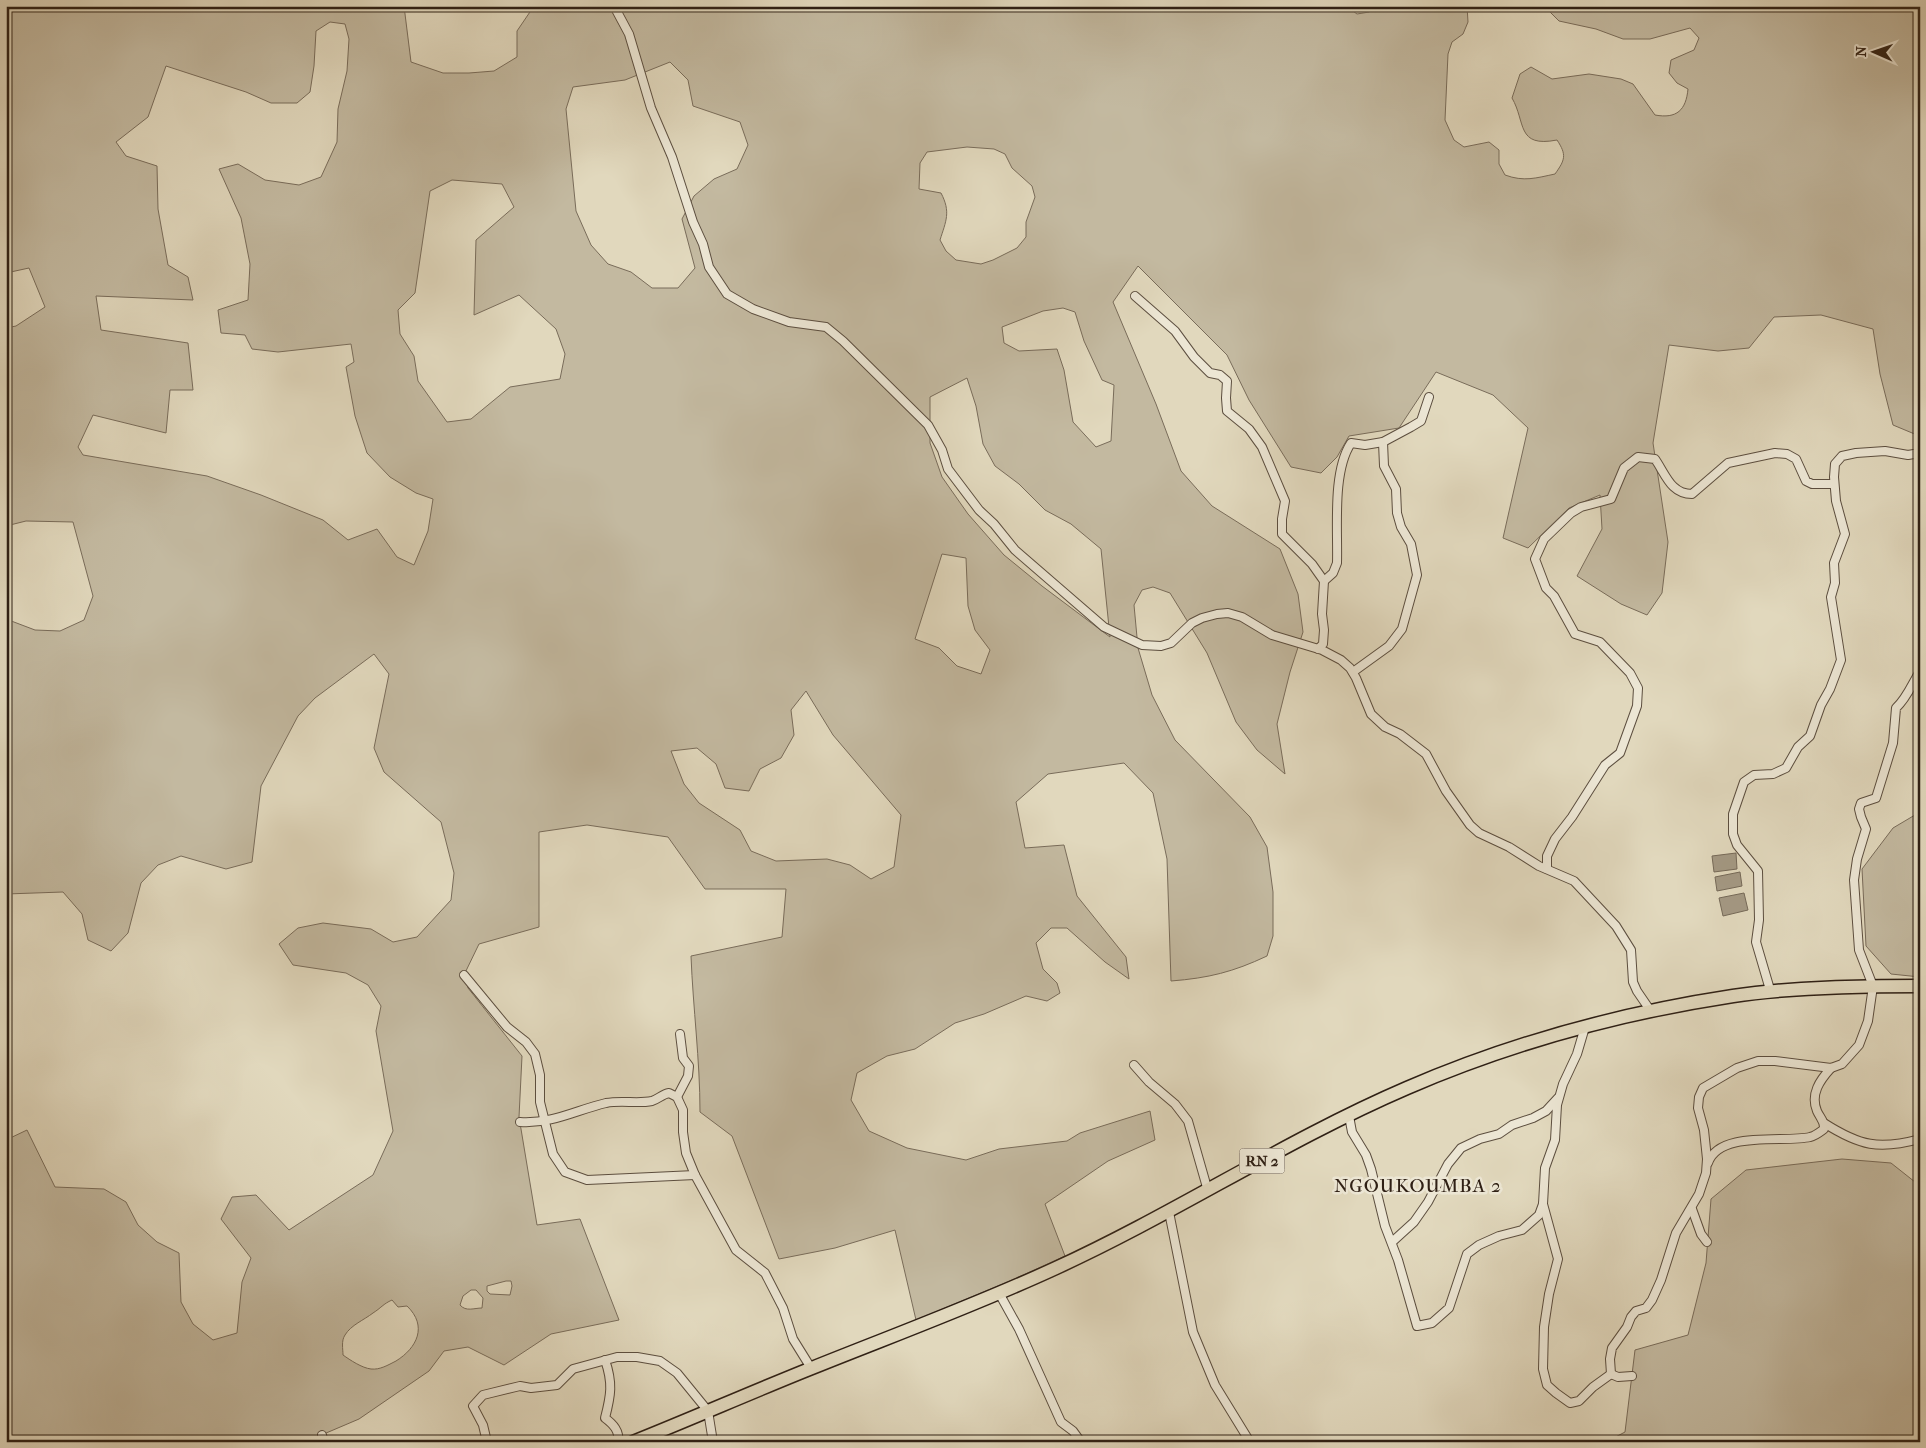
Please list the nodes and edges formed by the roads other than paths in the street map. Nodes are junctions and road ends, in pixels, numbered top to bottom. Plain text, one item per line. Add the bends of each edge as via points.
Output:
1 (614, 6) edge
2 (1135, 296) dead end
3 (1429, 397) dead end
4 (1383, 442) junction
5 (1920, 453) edge
6 (1834, 484) junction
7 (1324, 581) junction
8 (1318, 649) junction
9 (1920, 671) edge
10 (1353, 672) junction
11 (1547, 869) junction
12 (464, 975) dead end
13 (1873, 986) junction
14 (1920, 986) edge
15 (1771, 993) junction
16 (1650, 1010) junction
17 (1585, 1027) junction
18 (680, 1034) dead end
19 (1134, 1065) dead end
20 (1831, 1068) junction
21 (1560, 1096) junction
22 (677, 1097) junction
23 (1349, 1116) junction
24 (545, 1120) junction
25 (520, 1122) dead end
26 (1824, 1123) junction
27 (1920, 1139) edge
28 (1706, 1173) junction
29 (695, 1175) junction
30 (1208, 1191) junction
31 (1543, 1204) junction
32 (1692, 1208) junction
33 (1169, 1212) junction
34 (1392, 1242) junction
35 (1707, 1242) dead end
36 (999, 1294) junction
37 (605, 1360) junction
38 (811, 1368) junction
39 (1611, 1374) junction
40 (1632, 1376) dead end
41 (708, 1411) junction
42 (487, 1442) edge
43 (618, 1442) edge
44 (633, 1442) edge
45 (712, 1442) edge
46 (1081, 1442) edge
47 (1250, 1442) edge

1 - 8 street via 629,34 650,108 672,157 709,267 727,294 789,322 826,327 843,341 928,425 948,469 1015,550 1104,627 1142,645 1161,646 1170,643 1202,618 1228,613 1242,617 1272,635
2 - 7 street via 1174,331 1210,373 1227,381 1227,411 1249,429 1262,448 1284,501 1282,534
3 - 4 street via 1421,421
4 - 7 street via 1351,443 1345,452 1339,488 1337,563 1333,573
4 - 10 street via 1384,466 1396,489 1397,513 1411,544 1417,575 1402,629 1389,646
5 - 6 street via 1908,455 1886,451 1842,456 1835,464
6 - 11 street via 1812,484 1806,480 1796,460 1787,454 1775,453 1728,463 1692,494 1682,494 1674,489 1655,459 1638,458 1624,468 1611,499 1581,507 1544,538 1535,559 1546,588 1554,596 1575,634 1600,642 1630,673 1638,688 1637,706 1620,753 1605,765 1572,817 1554,838 1547,856
6 - 15 street via 1846,534 1834,564 1831,597 1841,660 1810,736 1798,747 1786,768 1773,774 1754,775 1744,782 1733,814 1733,834 1737,845 1758,871 1756,942
7 - 8 street via 1323,644
8 - 10 street via 1341,660
9 - 13 street via 1905,699 1896,708 1893,743 1876,798 1861,803 1859,809 1866,828 1857,859 1855,895 1860,950
10 - 11 street via 1371,714 1384,727 1400,734 1426,754 1470,825
11 - 16 street via 1574,881 1616,926 1631,950 1633,982
12 - 24 street via 535,1054
13 - 14 main road, RN 2
13 - 15 main road, RN 2
13 - 20 street via 1865,1030 1858,1045 1842,1064
15 - 16 main road, RN 2
16 - 17 main road, RN 2
17 - 21 street
17 - 23 main road, RN 2 via 1481,1058 1406,1088
18 - 22 street via 683,1058 689,1066 688,1076
19 - 30 street via 1188,1121
20 - 26 street via 1821,1079 1815,1097 1817,1112
20 - 28 street via 1758,1061 1737,1068 1703,1088 1698,1108 1706,1145
21 - 31 street via 1555,1140 1545,1168
21 - 34 street via 1533,1118 1461,1148 1414,1222
22 - 24 street via 669,1093 655,1100 622,1101
22 - 29 street via 683,1110 686,1153
23 - 30 main road, RN 2
23 - 34 street via 1352,1132 1371,1169 1382,1217
24 - 25 street
24 - 29 street via 554,1154 565,1172 587,1180
26 - 27 street via 1864,1144 1886,1146
26 - 28 street via 1824,1129 1811,1137 1743,1140 1724,1147 1710,1157
28 - 32 street
29 - 38 street via 736,1250 765,1273 783,1308 793,1339
30 - 33 main road, RN 2
31 - 34 street via 1539,1216 1522,1230 1499,1236 1467,1254 1448,1308 1432,1323 1422,1326 1417,1326
31 - 39 street via 1558,1259 1544,1327 1543,1357 1547,1385 1570,1403 1580,1401
32 - 35 street
32 - 39 street via 1676,1233 1652,1300 1631,1317 1612,1348
33 - 36 main road, RN 2
33 - 47 street via 1193,1332 1214,1385
36 - 38 main road, RN 2 via 978,1299
36 - 46 street via 1019,1329 1061,1422
37 - 41 street via 636,1357 660,1361 677,1373
37 - 42 street via 574,1369 557,1386 520,1386 482,1395 473,1406
37 - 43 street via 612,1392 606,1418 614,1426
38 - 41 main road, RN 2
39 - 40 street
41 - 44 main road, RN 2
41 - 45 street

